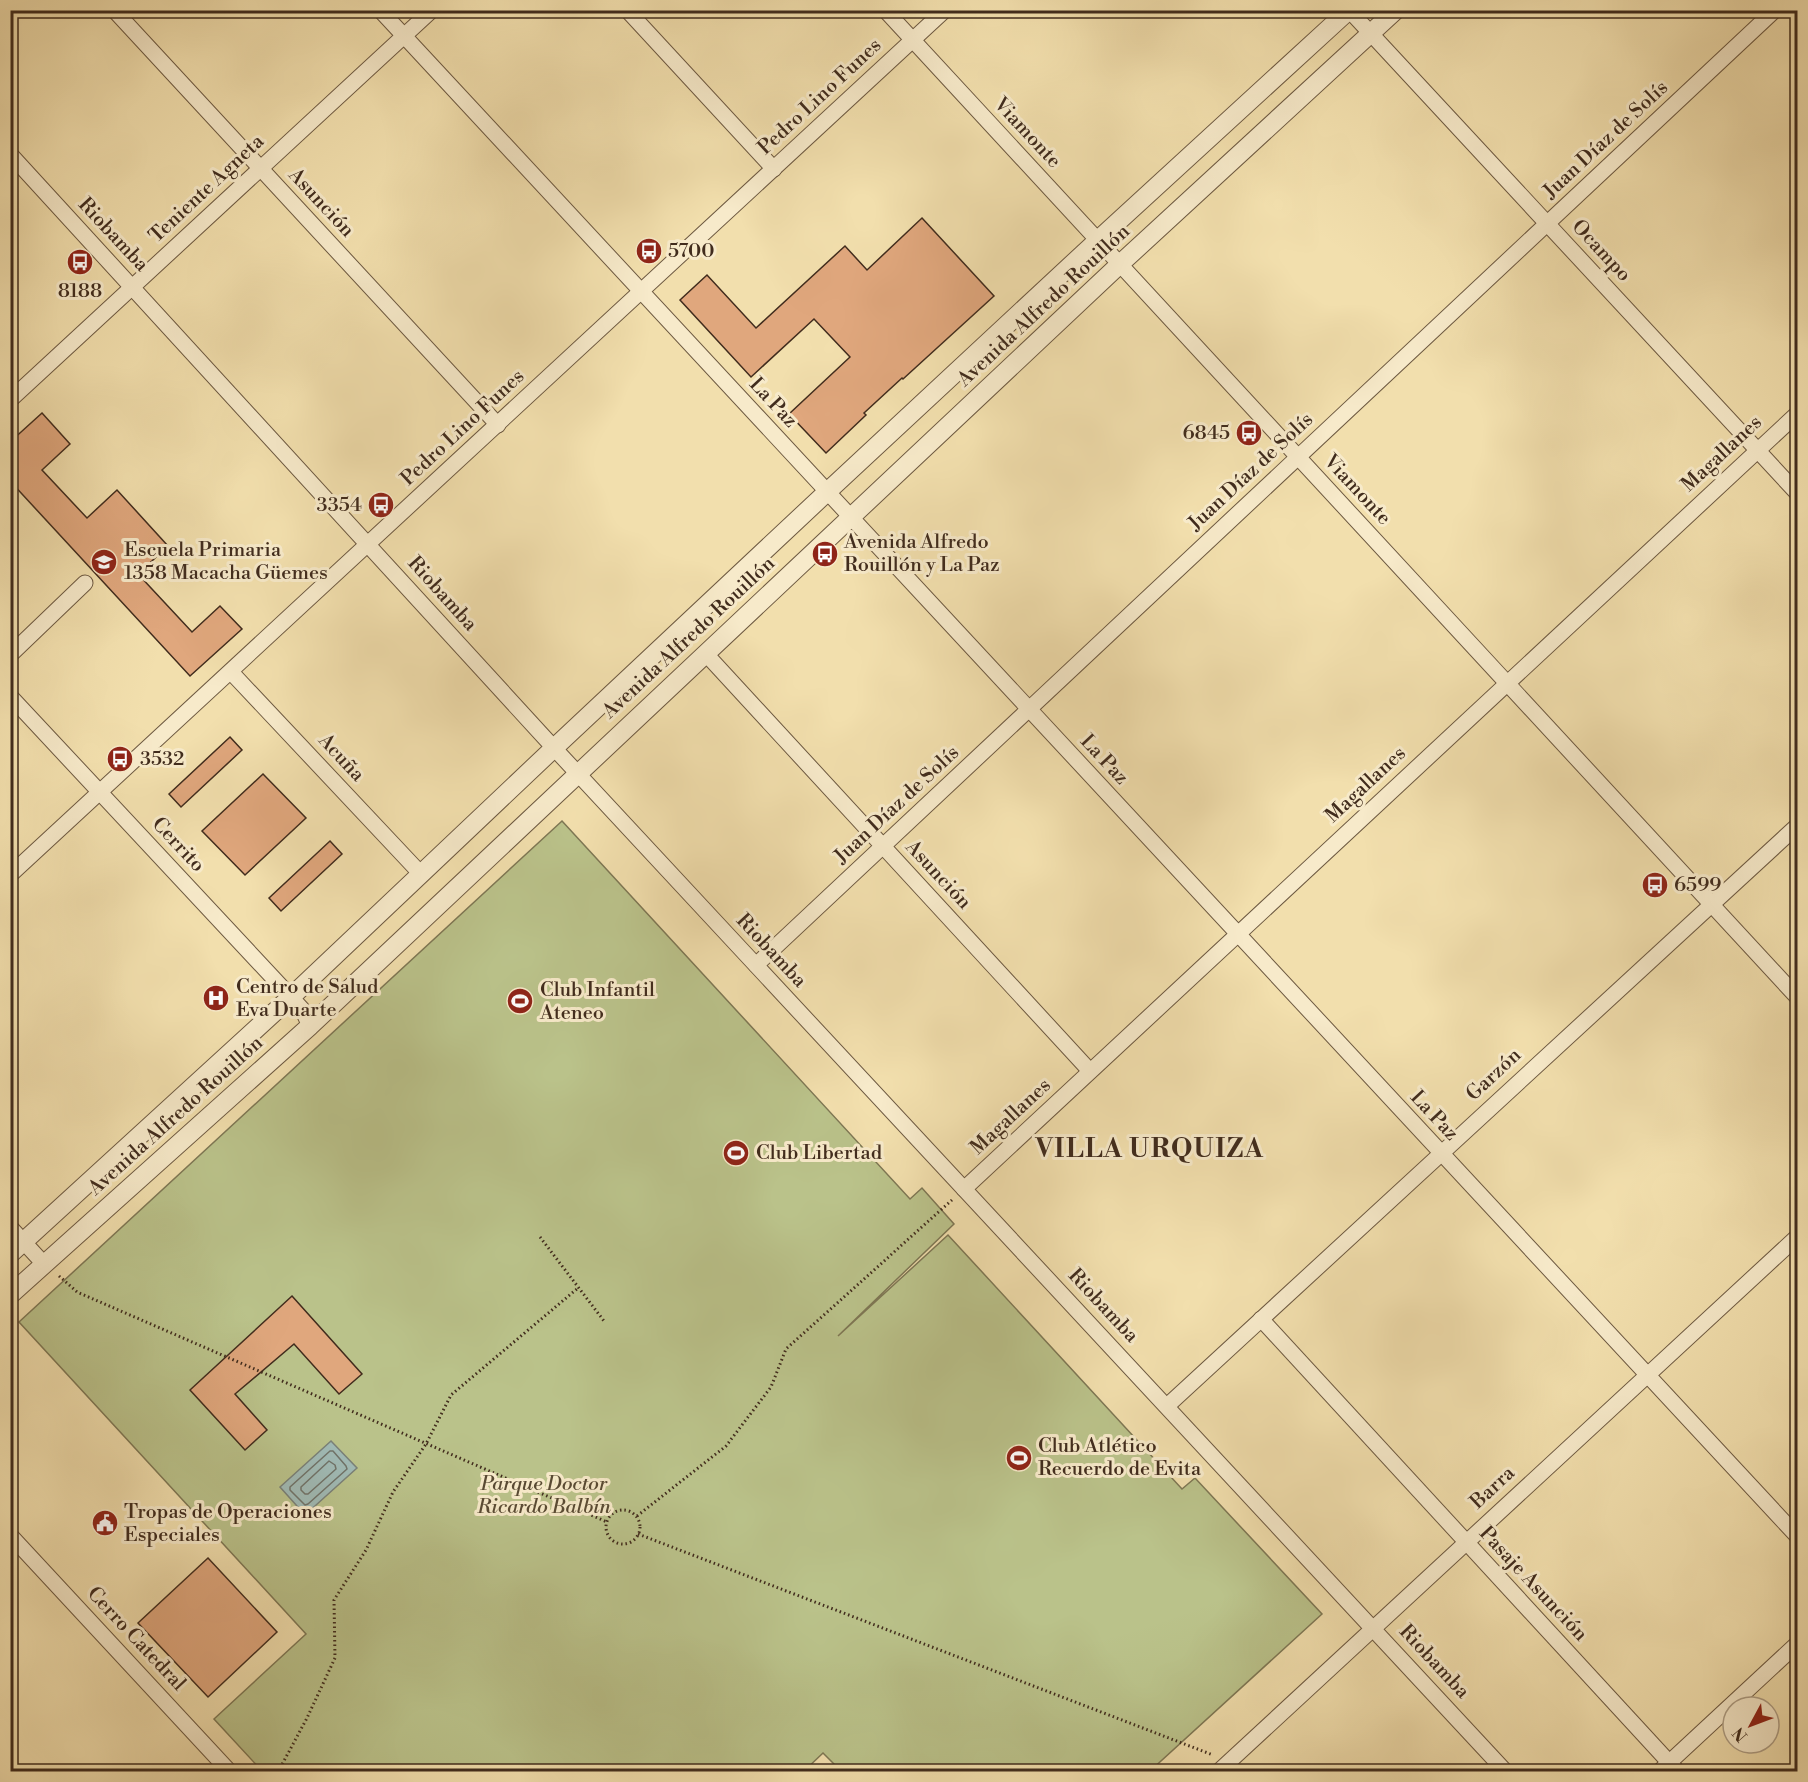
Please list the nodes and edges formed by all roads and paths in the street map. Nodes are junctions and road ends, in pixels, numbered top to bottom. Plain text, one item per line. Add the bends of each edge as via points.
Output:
1 (114, 10) edge
2 (380, 10) edge
3 (432, 10) edge
4 (627, 10) edge
5 (885, 10) edge
6 (945, 10) edge
7 (1396, 10) edge
8 (1775, 10) edge
9 (1349, 11) edge
10 (1371, 34) junction
11 (404, 36) junction
12 (913, 40) junction
13 (10, 154) edge
14 (260, 168) junction
15 (774, 169) junction
16 (1547, 224) junction
17 (1098, 240) junction
18 (1120, 264) junction
19 (132, 287) junction
20 (641, 292) junction
21 (10, 400) edge
22 (1797, 413) edge
23 (498, 425) junction
24 (1758, 450) junction
25 (1298, 457) junction
26 (827, 492) junction
27 (1797, 494) edge
28 (851, 518) junction
29 (368, 545) junction
30 (85, 583) dead end
31 (706, 654) junction
32 (10, 655) edge
33 (231, 672) junction
34 (1507, 683) junction
35 (10, 696) edge
36 (1029, 710) junction
37 (559, 754) junction
38 (577, 773) junction
39 (100, 792) junction
40 (1797, 825) edge
41 (883, 846) junction
42 (421, 874) junction
43 (10, 875) edge
44 (1711, 904) junction
45 (1237, 935) junction
46 (756, 965) junction
47 (291, 998) junction
48 (1797, 998) edge
49 (310, 1026) junction
50 (1090, 1071) junction
51 (1440, 1154) junction
52 (964, 1189) junction
53 (10, 1227) edge
54 (1797, 1236) edge
55 (540, 1237) dead end
56 (17, 1248) edge
57 (44, 1264) junction
58 (578, 1288) junction
59 (10, 1295) edge
60 (1261, 1319) junction
61 (604, 1321) dead end
62 (1646, 1375) junction
63 (1167, 1406) junction
64 (426, 1444) junction
65 (637, 1516) junction
66 (607, 1522) junction
67 (638, 1534) junction
68 (10, 1535) edge
69 (1797, 1537) edge
70 (1466, 1542) junction
71 (1373, 1628) junction
72 (1797, 1643) edge
73 (1223, 1766) edge
74 (1669, 1768) edge
75 (230, 1772) edge
76 (278, 1772) edge
77 (1506, 1772) edge

1 - 14 street, Asunción
2 - 11 street, La Paz
3 - 11 street, Teniente Agneta
4 - 15 street
5 - 12 street, Viamonte
6 - 12 street, Pedro Lino Funes
7 - 10 street, Avenida Alfredo Rouillón
8 - 16 street, Juan Díaz de Solís
9 - 10 street, Ocampo
9 - 17 street, Avenida Alfredo Rouillón
10 - 16 street, Ocampo
10 - 18 street, Avenida Alfredo Rouillón
11 - 14 street, Teniente Agneta
11 - 20 street, La Paz
12 - 15 street, Pedro Lino Funes
12 - 17 street, Viamonte
13 - 19 street, Riobamba
14 - 19 street, Teniente Agneta
14 - 23 street, Asunción
15 - 20 street, Pedro Lino Funes
16 - 24 street, Ocampo
16 - 25 street, Juan Díaz de Solís
17 - 18 street, Viamonte
17 - 26 street, Avenida Alfredo Rouillón
18 - 25 street, Viamonte
18 - 28 street, Avenida Alfredo Rouillón
19 - 21 street, Teniente Agneta
19 - 29 street, Riobamba
20 - 23 street, Pedro Lino Funes
20 - 26 street, La Paz
22 - 24 street, Magallanes
23 - 29 street, Pedro Lino Funes
24 - 27 street, Ocampo
24 - 34 street, Magallanes
25 - 34 street, Viamonte
25 - 36 street, Juan Díaz de Solís
26 - 28 street, La Paz
26 - 37 street, Avenida Alfredo Rouillón
28 - 31 street, Avenida Alfredo Rouillón
28 - 36 street, La Paz
29 - 33 street, Pedro Lino Funes
29 - 37 street, Riobamba
30 - 32 street
31 - 38 street, Avenida Alfredo Rouillón
31 - 41 street, Asunción
33 - 39 street, Pedro Lino Funes
33 - 42 street, Acuña
34 - 44 street, Viamonte
34 - 45 street, Magallanes
35 - 39 street, Cerrito
36 - 41 street, Juan Díaz de Solís
36 - 45 street, La Paz
37 - 38 street, Riobamba
37 - 42 street, Avenida Alfredo Rouillón
38 - 46 street, Riobamba
38 - 49 street, Avenida Alfredo Rouillón
39 - 43 street, Pedro Lino Funes
39 - 47 street, Cerrito
40 - 44 street, Garzón
41 - 46 street, Juan Díaz de Solís
41 - 50 street, Asunción
42 - 47 street, Avenida Alfredo Rouillón
44 - 48 street, Viamonte
44 - 51 street, Garzón
45 - 50 street, Magallanes
45 - 51 street, La Paz
46 - 52 street, Riobamba
47 - 49 street, Cerrito
47 - 56 street, Avenida Alfredo Rouillón
49 - 57 street, Avenida Alfredo Rouillón
50 - 52 street, Magallanes
51 - 60 street, Garzón
51 - 62 street, La Paz
52 - 63 street, Riobamba
52 - 65 path via 786,1349 771,1387 726,1446
53 - 56 street
54 - 62 street, Barra
55 - 58 path
56 - 57 street
57 - 59 street, Avenida Alfredo Rouillón
57 - 64 path via 77,1292
58 - 61 path
58 - 64 path via 451,1395
60 - 63 street, Garzón
60 - 70 street, Pasaje Asunción
62 - 69 street, La Paz
62 - 70 street, Barra
63 - 71 street, Riobamba
64 - 66 path
64 - 76 path via 393,1492 366,1550 334,1600 335,1658
65 - 66 path via 620,1510 611,1514
65 - 67 path
66 - 67 path via 607,1532 622,1544 632,1542
67 - 73 path
68 - 75 street, Cerro Catedral
70 - 71 street, Barra
70 - 74 street, Pasaje Asunción
71 - 73 street, Barra
71 - 77 street, Riobamba
72 - 74 street

